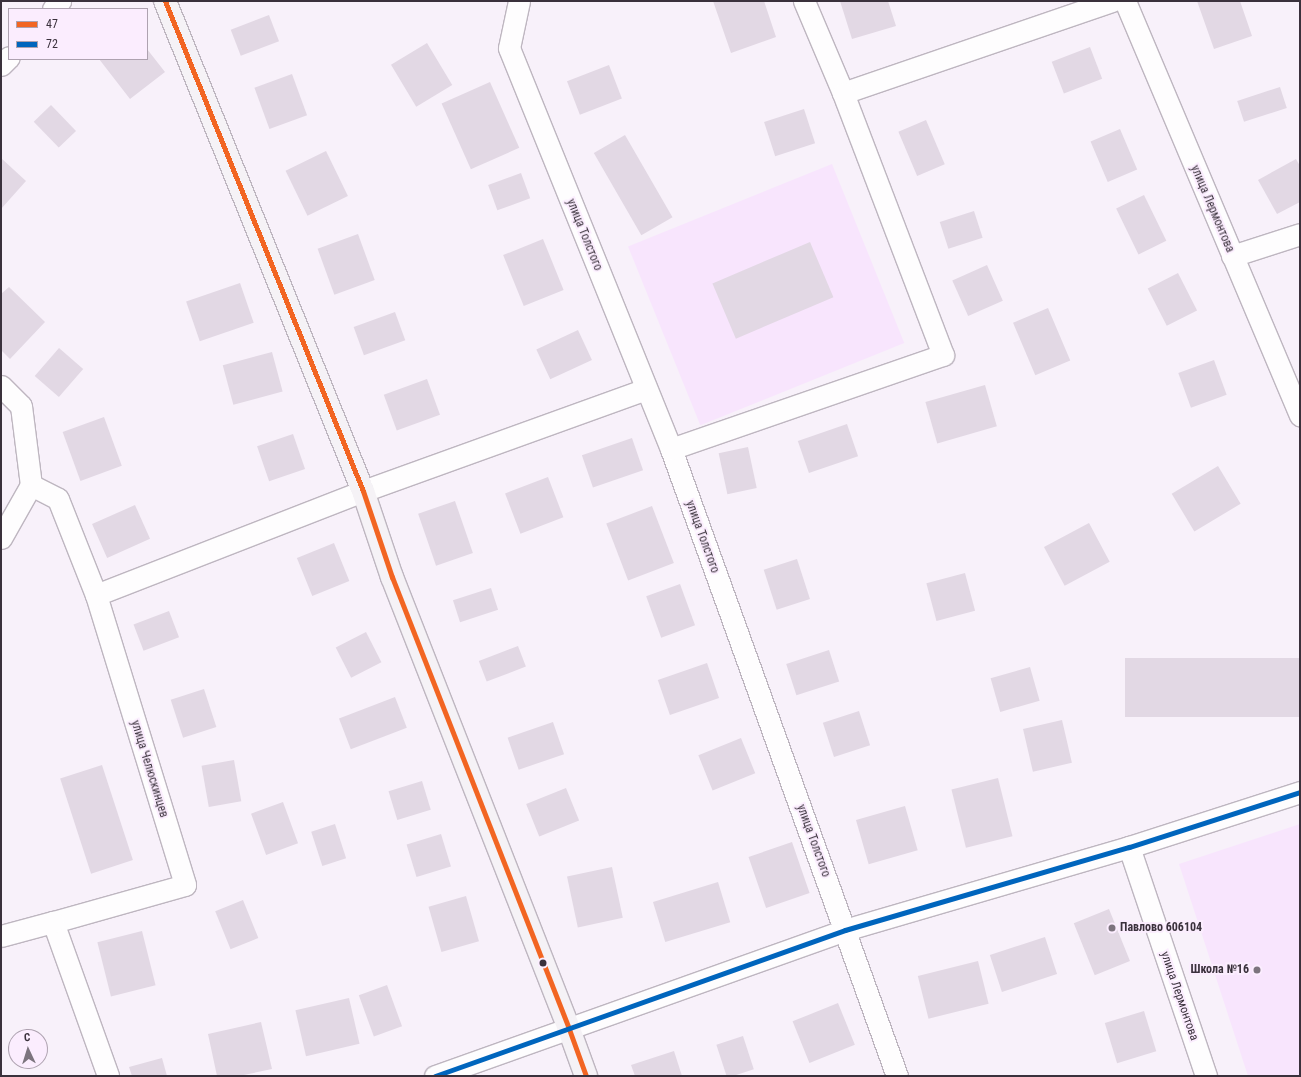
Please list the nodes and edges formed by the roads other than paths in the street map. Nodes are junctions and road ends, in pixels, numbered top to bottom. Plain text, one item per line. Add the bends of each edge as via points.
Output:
1 (164, 1) edge
2 (519, 1) edge
3 (804, 1) edge
4 (1112, 1) edge
5 (1125, 1) edge
6 (8, 57) edge
7 (1, 65) edge
8 (843, 93) junction
9 (1300, 234) edge
10 (1232, 256) junction
11 (1, 386) edge
12 (646, 389) junction
13 (1300, 416) edge
14 (670, 449) junction
15 (31, 485) junction
16 (363, 491) junction
17 (1, 538) edge
18 (96, 595) junction
19 (1300, 792) edge
20 (1128, 847) junction
21 (53, 922) junction
22 (845, 930) junction
23 (1, 936) edge
24 (570, 1029) junction
25 (108, 1076) edge
26 (435, 1076) edge
27 (586, 1076) edge
28 (897, 1076) edge
29 (1206, 1076) edge

1 - 16 street
2 - 12 street, улица Толстого via 509,48
3 - 8 street
4 - 8 street
5 - 10 street, улица Лермонтова
6 - 7 street
8 - 14 street via 942,354
9 - 10 street
10 - 13 street, улица Лермонтова
11 - 15 street via 21,406
12 - 14 street, улица Толстого
12 - 16 street
14 - 22 street, улица Толстого
15 - 17 street
15 - 18 street, улица Челюскинцев via 58,500
16 - 18 street
16 - 24 street via 392,577
18 - 21 street, улица Челюскинцев via 185,885
19 - 20 street
20 - 22 street
20 - 29 street, улица Лермонтова
21 - 23 street
21 - 25 street
22 - 24 street
22 - 28 street, улица Толстого
24 - 26 street
24 - 27 street

